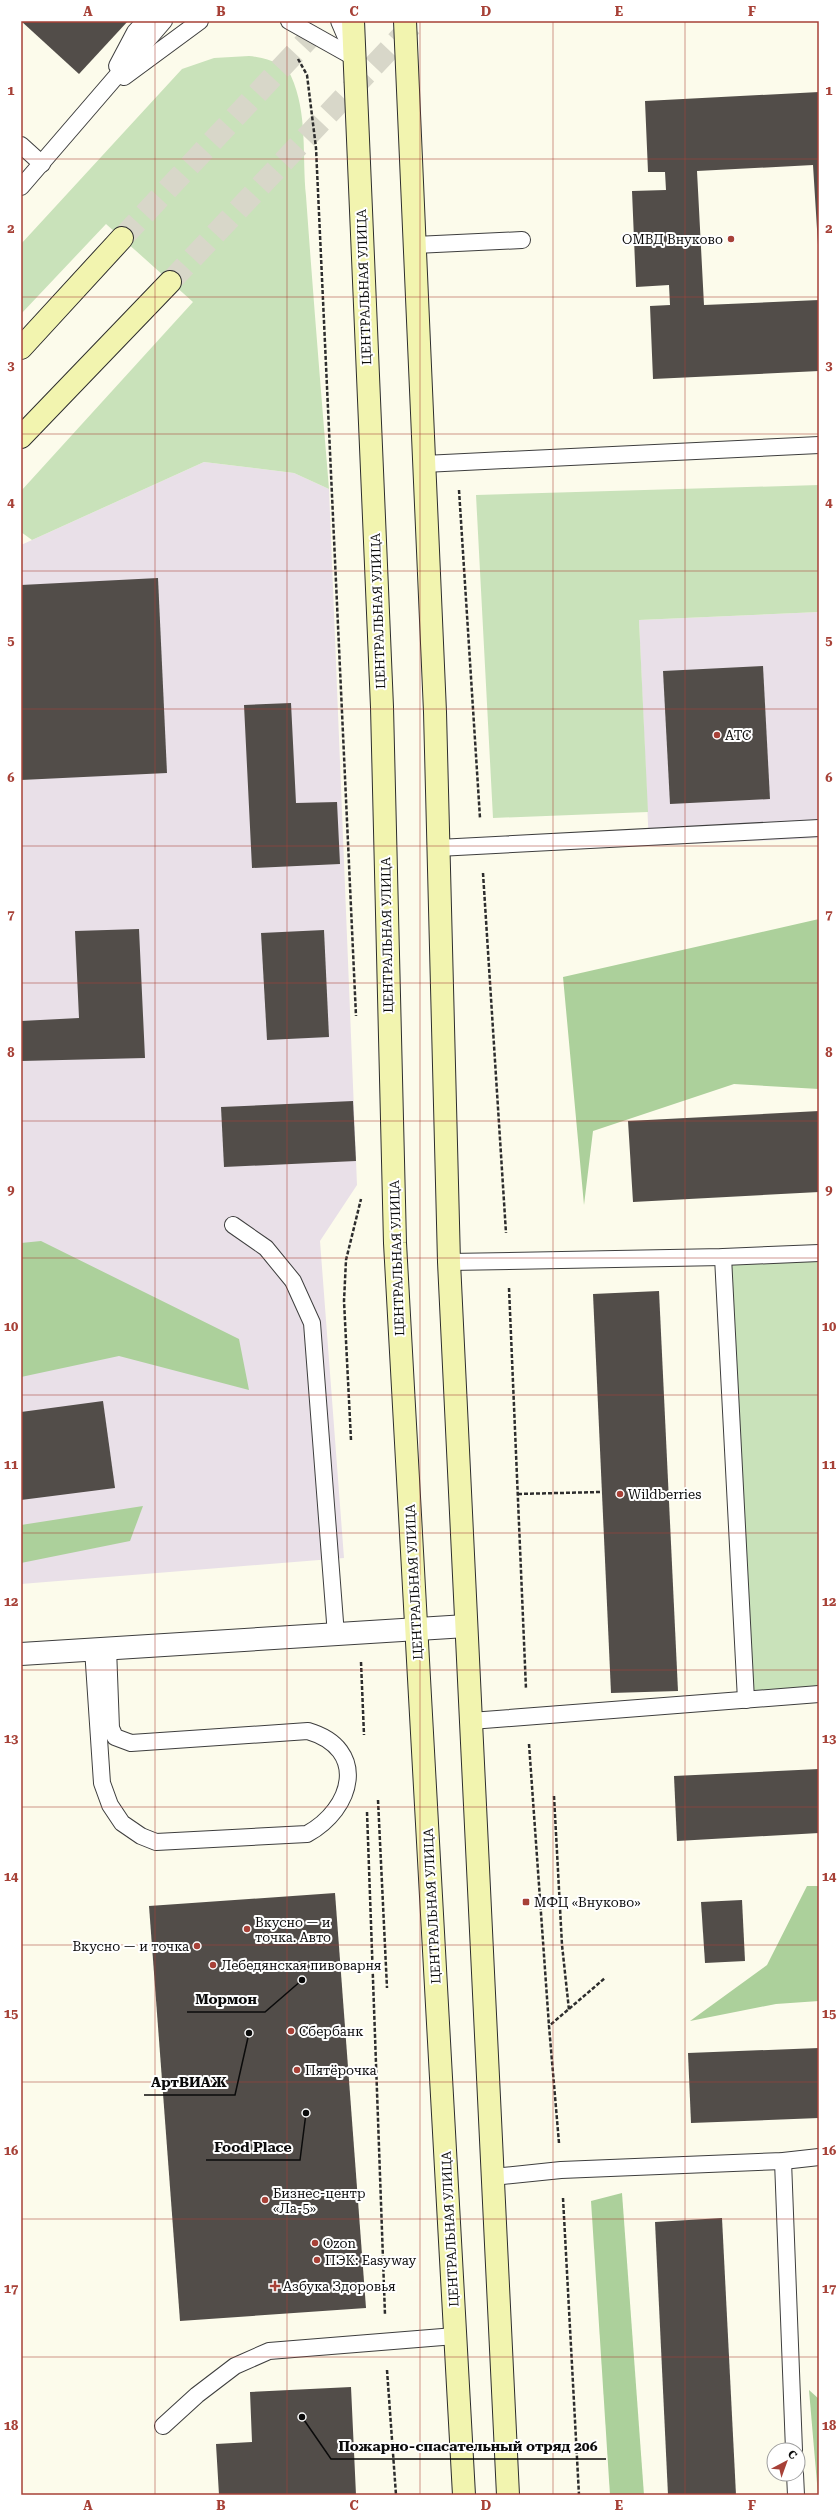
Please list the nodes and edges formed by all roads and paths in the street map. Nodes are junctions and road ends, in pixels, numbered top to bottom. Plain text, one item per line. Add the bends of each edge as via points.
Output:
1 (145, 21) edge
2 (164, 21) edge
3 (200, 21) edge
4 (289, 21) edge
5 (339, 21) edge
6 (353, 21) edge
7 (405, 21) edge
8 (295, 54) dead end
9 (355, 58) junction
10 (104, 92) junction
11 (21, 145) edge
12 (42, 164) junction
13 (21, 187) edge
14 (122, 238) tunnel mouth
15 (522, 240) dead end
16 (415, 246) junction
17 (170, 282) tunnel mouth
18 (21, 348) edge
19 (21, 437) edge
20 (819, 445) edge
21 (424, 464) junction
22 (458, 464) junction
23 (819, 828) edge
24 (481, 847) junction
25 (438, 848) junction
26 (357, 1021) dead end
27 (363, 1194) dead end
28 (234, 1225) dead end
29 (819, 1252) edge
30 (723, 1257) junction
31 (449, 1262) junction
32 (351, 1446) dead end
33 (600, 1492) dead end
34 (518, 1494) dead end
35 (466, 1626) junction
36 (417, 1629) junction
37 (360, 1633) junction
38 (336, 1635) junction
39 (100, 1649) junction
40 (21, 1654) edge
41 (819, 1694) edge
42 (746, 1700) junction
43 (527, 1717) junction
44 (471, 1722) junction
45 (364, 1737) dead end
46 (554, 1796) dead end
47 (378, 1800) dead end
48 (366, 1808) dead end
49 (605, 1978) dead end
50 (388, 1988) dead end
51 (569, 2010) junction
52 (549, 2026) junction
53 (819, 2157) edge
54 (783, 2161) junction
55 (561, 2170) junction
56 (493, 2177) junction
57 (455, 2336) junction
58 (386, 2342) junction
59 (163, 2426) dead end
60 (794, 2442) edge
61 (795, 2482) edge
62 (396, 2495) edge
63 (464, 2495) edge
64 (508, 2495) edge
65 (579, 2495) edge
66 (796, 2495) edge

1 - 10 lane via 135,32
2 - 10 lane
3 - 10 lane
4 - 9 lane
5 - 9 lane
6 - 9 main road, ЦЕНТРАЛЬНАЯ УЛИЦА
7 - 16 main road
8 - 26 path via 307,75 316,148
9 - 36 main road, ЦЕНТРАЛЬНАЯ УЛИЦА via 382,707 395,1243
10 - 12 lane
11 - 12 lane
12 - 13 lane
14 - 18 main road
15 - 16 lane
16 - 21 main road
17 - 19 main road
20 - 22 lane
21 - 22 lane
21 - 25 main road
22 - 24 path
23 - 24 lane
24 - 25 lane
25 - 31 main road
27 - 32 path via 346,1260 344,1301
28 - 38 lane via 266,1248 293,1281 312,1323
29 - 30 lane
30 - 31 lane
30 - 42 lane
31 - 35 main road
33 - 34 path
35 - 36 street
35 - 44 main road
36 - 37 street
36 - 57 main road, ЦЕНТРАЛЬНАЯ УЛИЦА
37 - 38 street
37 - 45 path
38 - 39 street
39 - 39 lane via 111,1728 115,1737 131,1743 308,1731 324,1736 341,1753 348,1771 347,1788 337,1808 323,1826 307,1834 156,1842 141,1836 122,1822 110,1805 102,1783
39 - 40 street
41 - 42 lane
42 - 43 lane
43 - 44 lane
43 - 52 path
44 - 56 main road
46 - 51 path via 562,1945
47 - 50 path
48 - 58 path
49 - 51 path
51 - 52 path
52 - 55 path
53 - 54 lane
54 - 55 lane
54 - 60 lane
55 - 56 lane
55 - 65 path
56 - 64 main road
57 - 58 lane
57 - 63 main road, ЦЕНТРАЛЬНАЯ УЛИЦА
58 - 59 lane via 269,2351 252,2357 216,2380
58 - 62 path
61 - 66 lane

